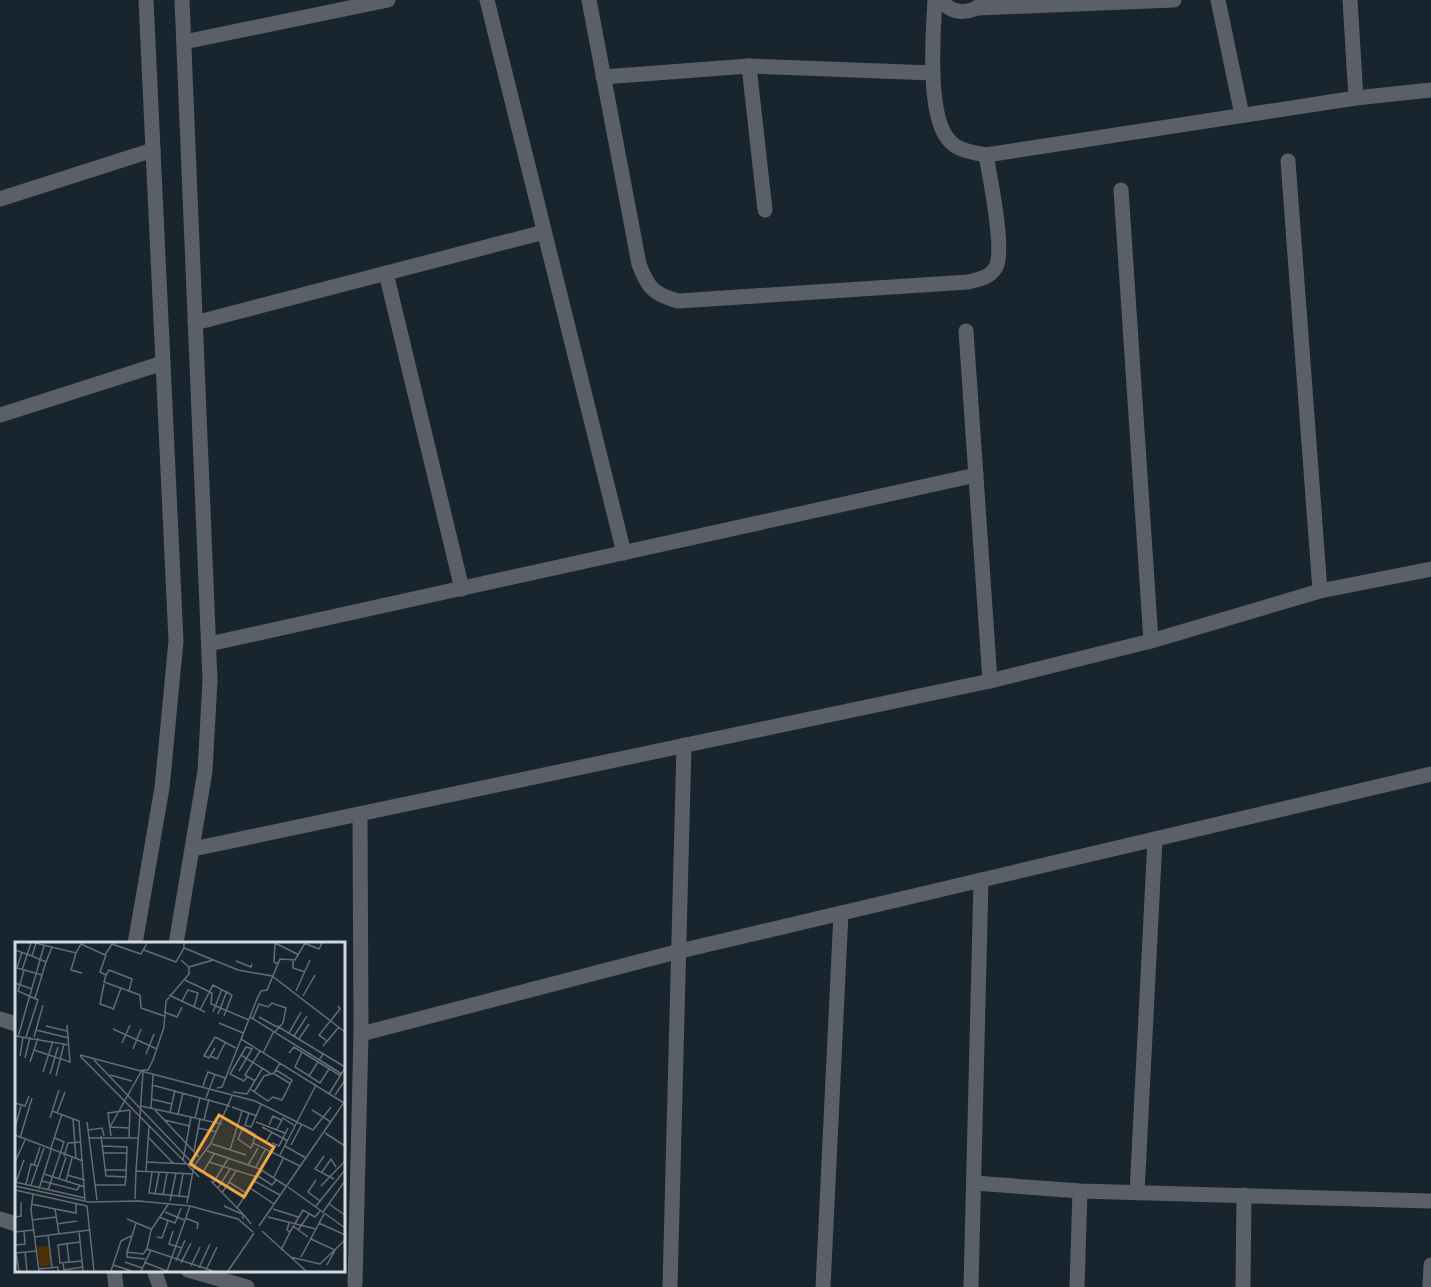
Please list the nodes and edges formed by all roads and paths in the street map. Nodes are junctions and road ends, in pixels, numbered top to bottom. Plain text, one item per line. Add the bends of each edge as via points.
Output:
1 (146, 0) edge
2 (182, 0) edge
3 (388, 0) edge
4 (487, 0) edge
5 (588, 0) edge
6 (935, 0) edge
7 (941, 0) edge
8 (1174, 0) edge
9 (1218, 0) edge
10 (1350, 0) edge
11 (982, 4) edge
12 (184, 42) junction
13 (749, 66) junction
14 (933, 73) junction
15 (603, 77) junction
16 (1431, 90) edge
17 (1356, 98) junction
18 (1242, 115) junction
19 (153, 150) junction
20 (986, 155) junction
21 (1288, 161) dead end
22 (1121, 190) dead end
23 (0, 199) edge
24 (765, 210) dead end
25 (544, 232) junction
26 (386, 273) junction
27 (195, 322) junction
28 (966, 331) dead end
29 (163, 363) junction
30 (0, 415) edge
31 (976, 475) junction
32 (624, 553) junction
33 (1431, 569) edge
34 (462, 589) junction
35 (1320, 591) junction
36 (1150, 641) junction
37 (208, 644) junction
38 (990, 681) junction
39 (684, 745) junction
40 (1431, 774) edge
41 (360, 814) junction
42 (1155, 839) junction
43 (193, 849) junction
44 (981, 880) junction
45 (841, 913) junction
46 (135, 942) edge
47 (176, 942) edge
48 (680, 951) junction
49 (0, 1019) edge
50 (15, 1024) edge
51 (361, 1034) junction
52 (974, 1183) junction
53 (1080, 1191) junction
54 (1137, 1192) junction
55 (1244, 1195) junction
56 (1431, 1201) edge
57 (0, 1220) edge
58 (15, 1224) edge
59 (1431, 1265) edge
60 (114, 1272) edge
61 (155, 1272) edge
62 (195, 1272) edge
63 (355, 1284) dead end
64 (116, 1287) edge
65 (160, 1287) edge
66 (247, 1287) edge
67 (670, 1287) edge
68 (823, 1287) edge
69 (971, 1287) edge
70 (1077, 1287) edge
71 (1243, 1287) edge
72 (1430, 1287) edge

1 - 19 street
2 - 12 street
3 - 12 street
4 - 25 street
5 - 15 street
6 - 14 street
7 - 11 street via 960,12
8 - 11 street
9 - 18 street
10 - 17 street
12 - 27 street
13 - 14 street
13 - 15 street
13 - 24 street
14 - 20 street via 938,117 948,139 964,150
15 - 20 street via 639,264 646,283 659,295 678,301 968,282 987,277 996,266 999,244
16 - 17 street
17 - 18 street
18 - 20 street
19 - 23 street
19 - 29 street
21 - 35 street
22 - 36 street
25 - 26 street
25 - 32 street
26 - 27 street
26 - 34 street
27 - 37 street
28 - 31 street
29 - 30 street
29 - 46 street via 176,641 162,788
31 - 32 street
31 - 38 street
32 - 34 street
33 - 35 street
34 - 37 street
35 - 36 street
36 - 38 street
37 - 43 street via 205,771
38 - 39 street
39 - 41 street
39 - 48 street
40 - 42 street
41 - 43 street
41 - 51 street
42 - 44 street
42 - 54 street
43 - 47 street
44 - 45 street
44 - 52 street
45 - 48 street
45 - 68 street
48 - 51 street
48 - 67 street
49 - 50 street
51 - 63 street
52 - 53 street
52 - 69 street
53 - 54 street
53 - 70 street
54 - 55 street
55 - 56 street
55 - 71 street
57 - 58 street
59 - 72 street
60 - 64 street
61 - 65 street
62 - 66 street

